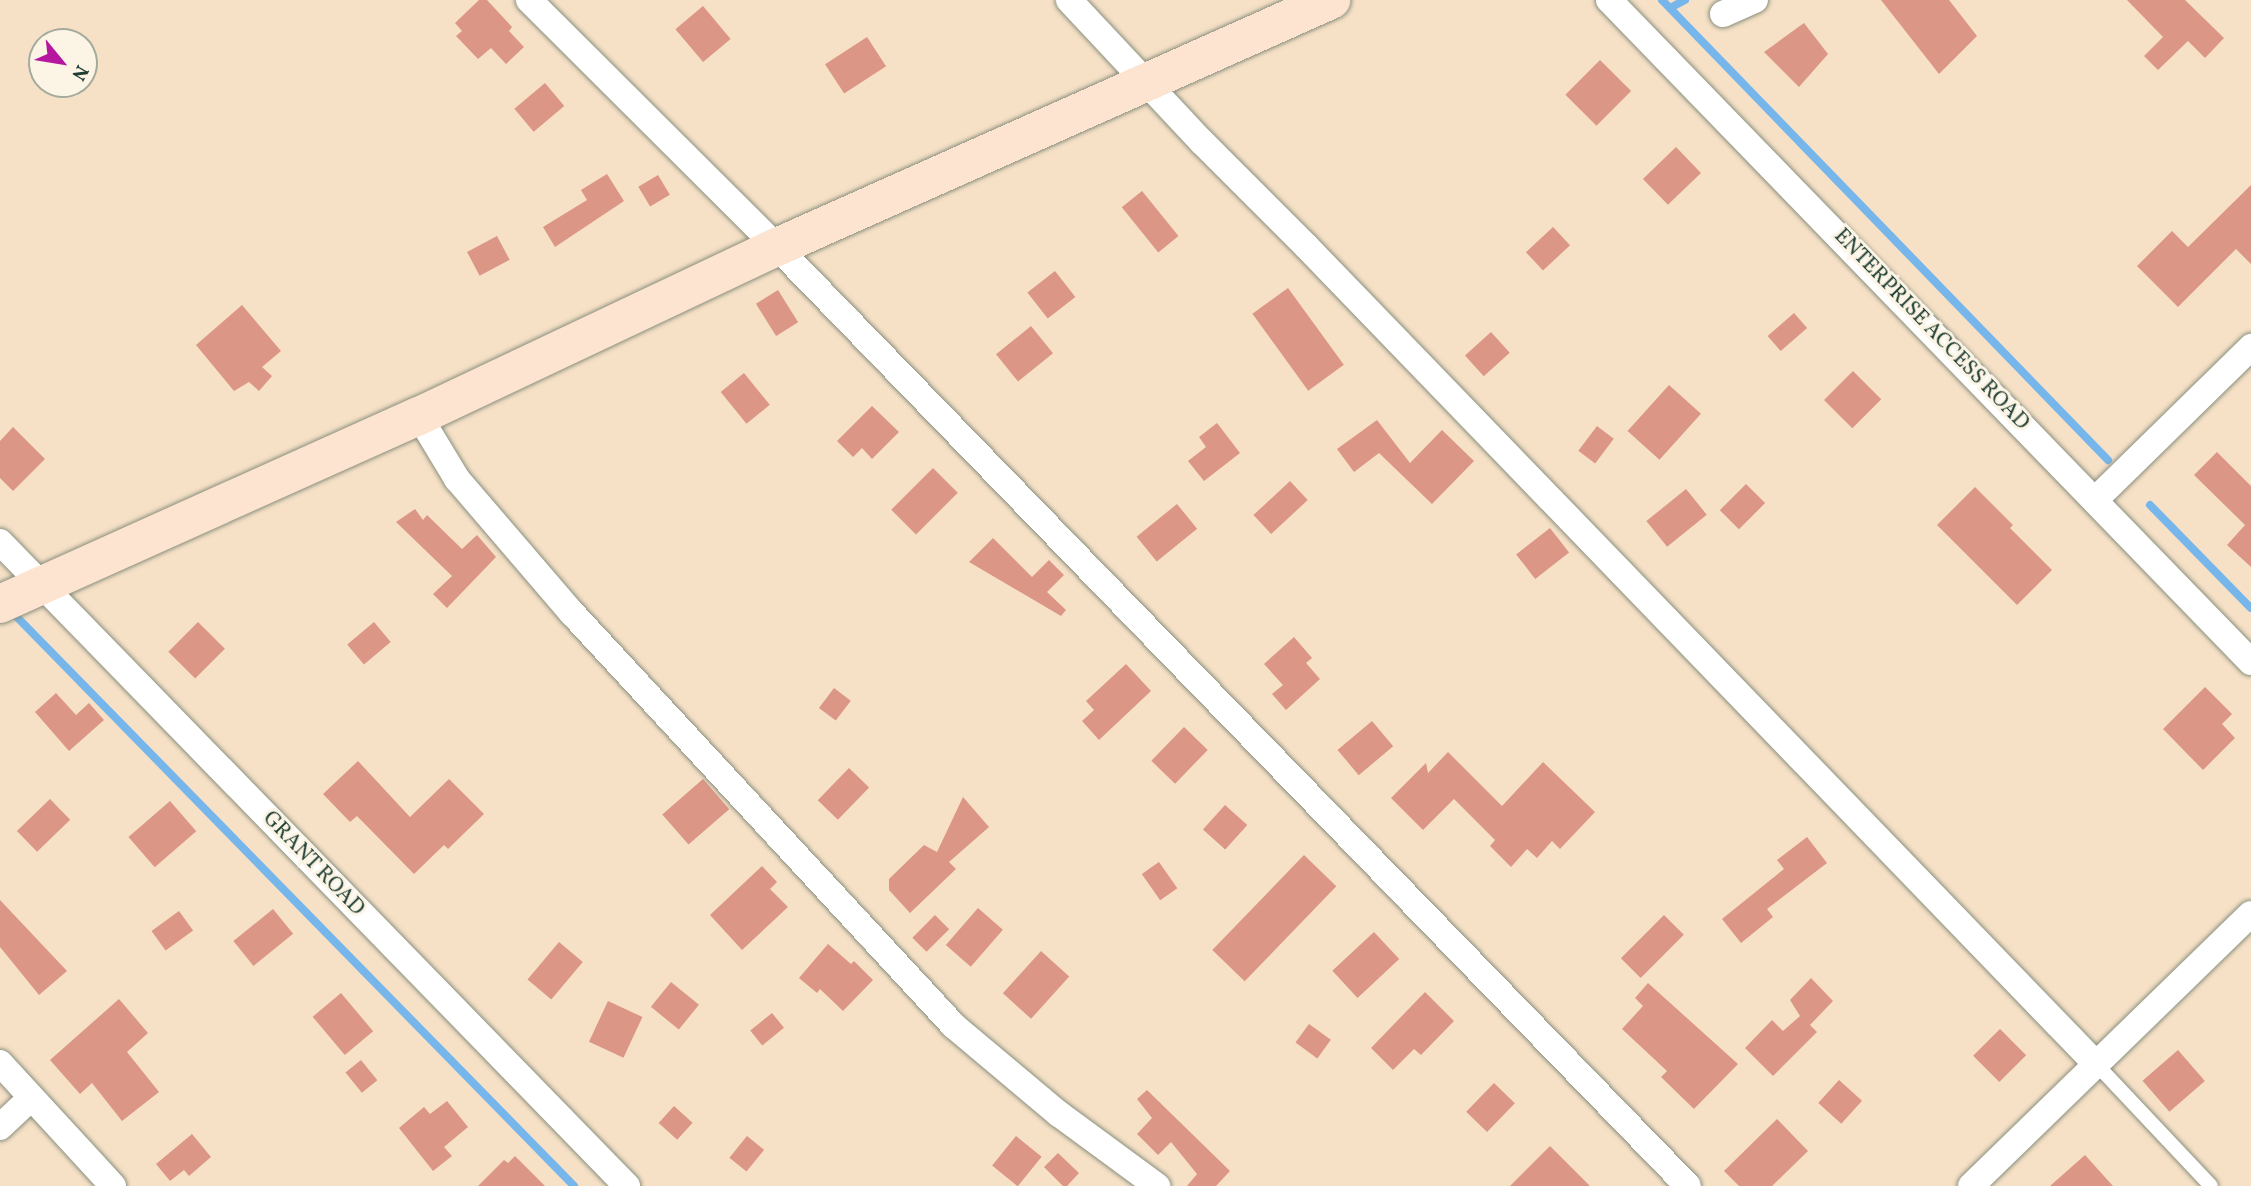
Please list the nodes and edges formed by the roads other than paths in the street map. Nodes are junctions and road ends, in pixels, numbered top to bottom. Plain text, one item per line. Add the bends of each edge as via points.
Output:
1 (529, 0) edge
2 (1069, 0) edge
3 (1331, 0) edge
4 (1609, 0) edge
5 (1755, 0) edge
6 (1723, 14) dead end
7 (1147, 85) junction
8 (777, 247) junction
9 (2251, 348) edge
10 (419, 416) junction
11 (2095, 500) junction
12 (0, 542) edge
13 (42, 585) junction
14 (0, 604) edge
15 (2251, 662) edge
16 (2251, 914) edge
17 (0, 1063) edge
18 (2097, 1065) junction
19 (31, 1098) junction
20 (0, 1127) edge
21 (113, 1186) edge
22 (627, 1186) edge
23 (1157, 1186) edge
24 (1688, 1186) edge
25 (1971, 1186) edge
26 (2211, 1186) edge

1 - 8 street
2 - 7 street
3 - 7 main road
4 - 11 street, ENTERPRISE ACCESS ROAD
5 - 6 street
7 - 8 main road
7 - 18 street
8 - 10 main road
8 - 24 street
9 - 11 street
10 - 13 main road
10 - 23 street via 457,480 572,613 954,1026 1059,1114
11 - 15 street, ENTERPRISE ACCESS ROAD
12 - 13 street, GRANT ROAD
13 - 14 main road
13 - 22 street, GRANT ROAD
16 - 18 street
17 - 19 street
18 - 25 street
18 - 26 lane
19 - 20 street
19 - 21 street

